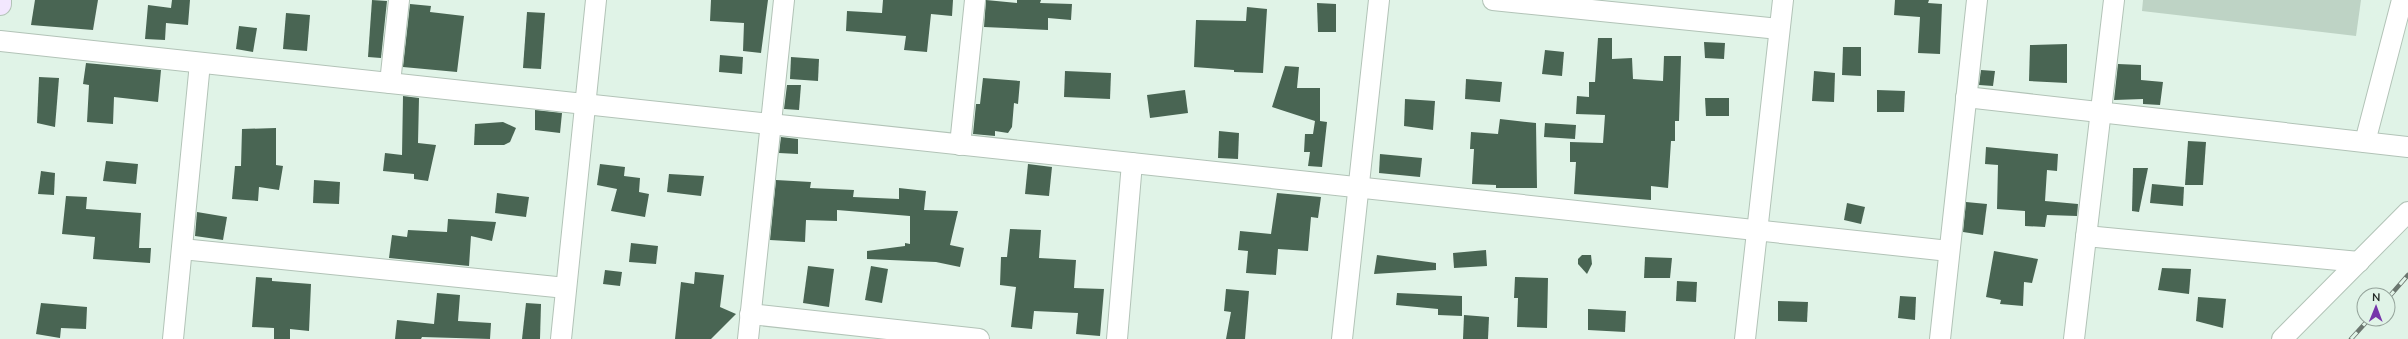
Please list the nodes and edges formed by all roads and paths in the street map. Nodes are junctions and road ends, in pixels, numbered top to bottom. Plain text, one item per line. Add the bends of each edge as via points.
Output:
1 (0, 0) edge
2 (399, 0) edge
3 (596, 0) edge
4 (784, 0) edge
5 (975, 0) edge
6 (1379, 0) edge
7 (1492, 0) edge
8 (1783, 0) edge
9 (1977, 0) edge
10 (2114, 0) edge
11 (2402, 0) edge
12 (0, 4) edge
13 (1779, 29) junction
14 (0, 41) edge
15 (200, 63) junction
16 (390, 83) junction
17 (1966, 97) junction
18 (585, 104) junction
19 (2101, 112) junction
20 (771, 124) junction
21 (2365, 142) junction
22 (960, 145) junction
23 (2408, 147) edge
24 (1132, 163) junction
25 (1358, 188) junction
26 (2408, 212) edge
27 (1757, 231) junction
28 (2086, 236) junction
29 (182, 249) junction
30 (1949, 252) junction
31 (2359, 262) junction
32 (566, 288) junction
33 (750, 314) junction
34 (947, 337) edge
35 (173, 339) edge
36 (561, 339) edge
37 (748, 339) edge
38 (979, 339) edge
39 (1117, 339) edge
40 (1342, 339) edge
41 (1745, 339) edge
42 (1940, 339) edge
43 (2074, 339) edge
44 (2282, 339) edge

1 - 12 main road
2 - 16 street
3 - 18 street
4 - 20 street
5 - 22 street
6 - 25 street
7 - 13 street
8 - 13 street
9 - 17 street
10 - 19 street
11 - 21 street
13 - 27 street
14 - 15 street
15 - 16 street
15 - 29 street
16 - 18 street
17 - 19 street
17 - 30 street
18 - 20 street
18 - 32 street
19 - 21 street
19 - 28 street
20 - 22 street
20 - 33 street
21 - 23 street
22 - 24 street
24 - 25 street
24 - 39 street
25 - 27 street
25 - 40 street
26 - 31 street
27 - 30 street
27 - 41 street
28 - 31 street
28 - 43 street
29 - 32 street
29 - 35 street
30 - 42 street
31 - 44 street
32 - 36 street
33 - 34 street
33 - 37 street
34 - 38 street

